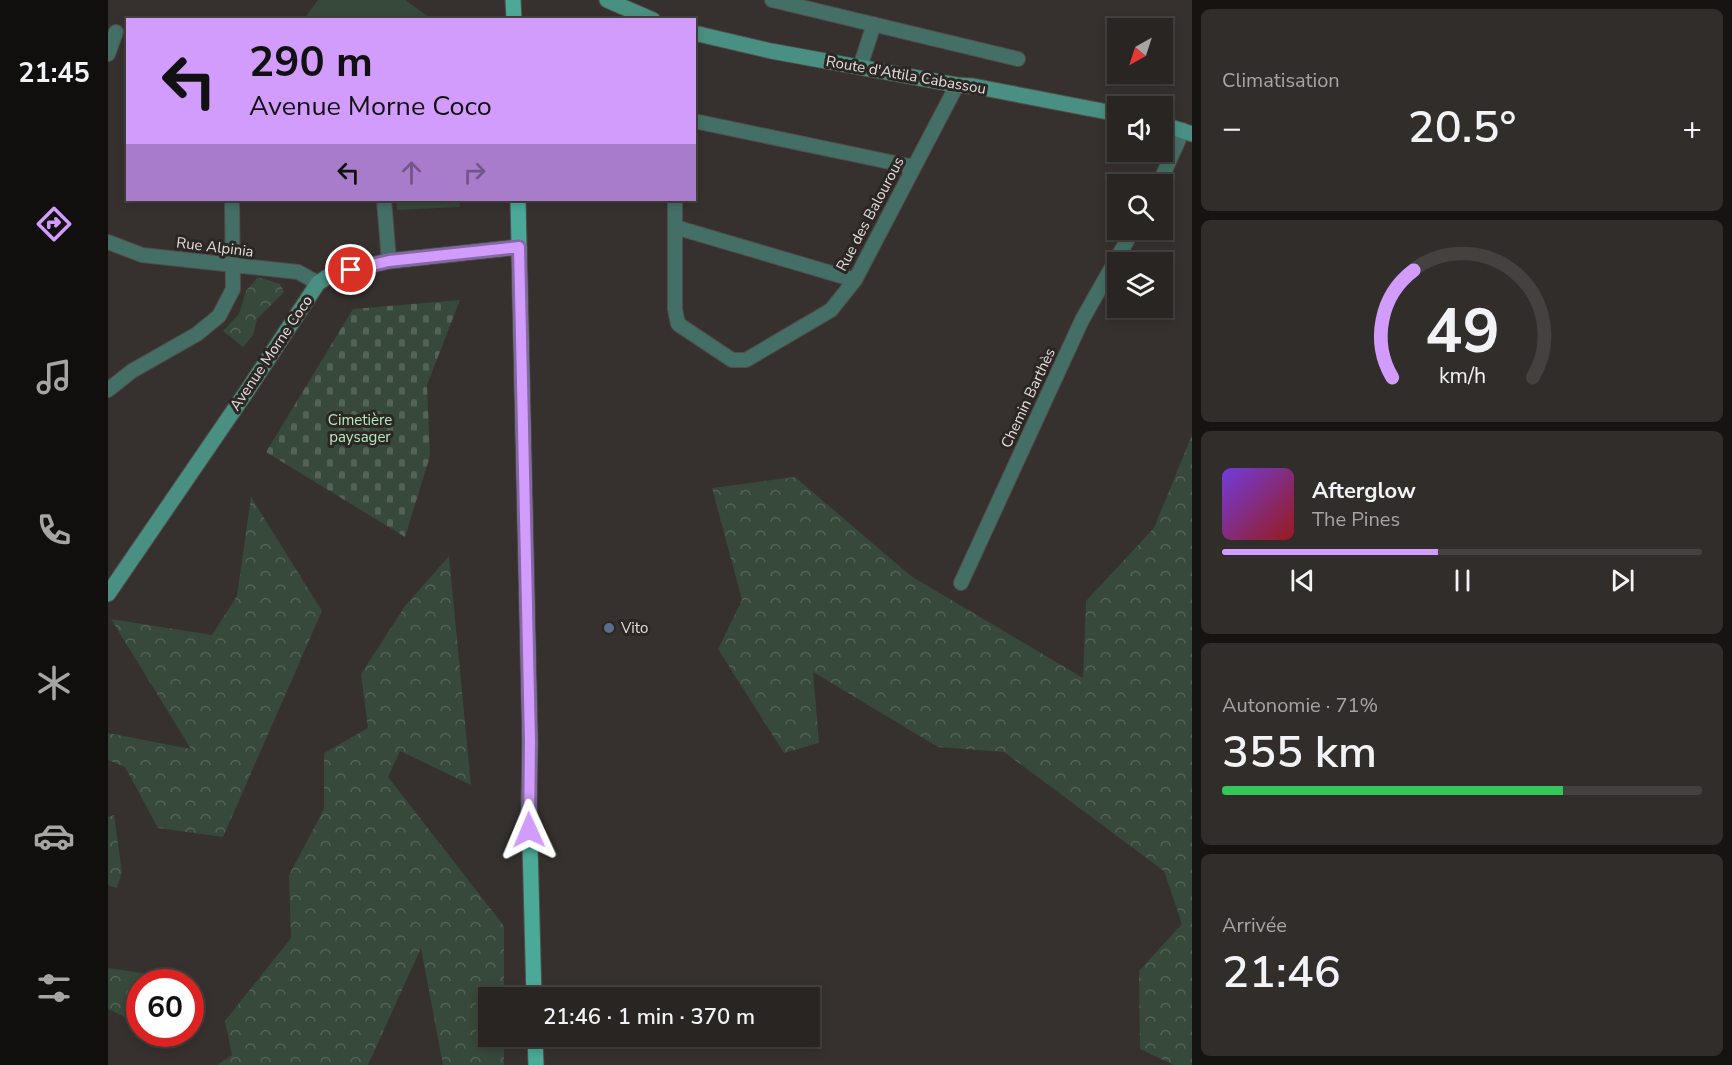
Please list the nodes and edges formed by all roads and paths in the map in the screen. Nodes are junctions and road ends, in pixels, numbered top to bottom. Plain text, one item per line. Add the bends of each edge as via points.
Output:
1 (513, 0) edge
2 (607, 0) edge
3 (772, 0) edge
4 (514, 18) edge
5 (648, 18) edge
6 (874, 24) junction
7 (117, 33) edge
8 (696, 33) edge
9 (108, 54) edge
10 (1018, 59) dead end
11 (860, 67) junction
12 (957, 85) junction
13 (1107, 112) edge
14 (696, 121) edge
15 (1187, 132) edge
16 (914, 167) junction
17 (1164, 174) edge
18 (232, 201) edge
19 (384, 201) edge
20 (518, 201) edge
21 (675, 201) edge
22 (675, 227) junction
23 (1127, 240) edge
24 (108, 242) edge
25 (519, 247) junction
26 (389, 261) junction
27 (234, 266) junction
28 (855, 280) junction
29 (318, 283) junction
30 (108, 390) edge
31 (961, 583) dead end
32 (108, 594) edge
33 (534, 987) edge
34 (535, 1047) edge
35 (536, 1065) edge

1 - 4 main road
2 - 5 street
3 - 6 street
6 - 10 street
6 - 11 street
7 - 9 street
8 - 11 street, Route d'Attila Cabassou
11 - 12 street, Route d'Attila Cabassou
12 - 13 street, Route d'Attila Cabassou
12 - 16 street, Rue des Balourous
14 - 16 street
15 - 17 street
16 - 28 street, Rue des Balourous
18 - 27 street
19 - 26 street
20 - 25 main road
21 - 22 street, Rue des Balourous
22 - 28 street
22 - 28 street, Rue des Balourous via 678,324 732,360 746,360 831,310
23 - 31 street, Chemin Barthès via 1082,320
24 - 27 street, Rue Alpinia via 142,255
25 - 26 street, Avenue Morne Coco
25 - 33 main road
26 - 29 street, Avenue Morne Coco via 332,274
27 - 29 street, Rue Alpinia via 298,272
27 - 30 street via 233,289 219,316
29 - 32 street, Avenue Morne Coco
34 - 35 main road

